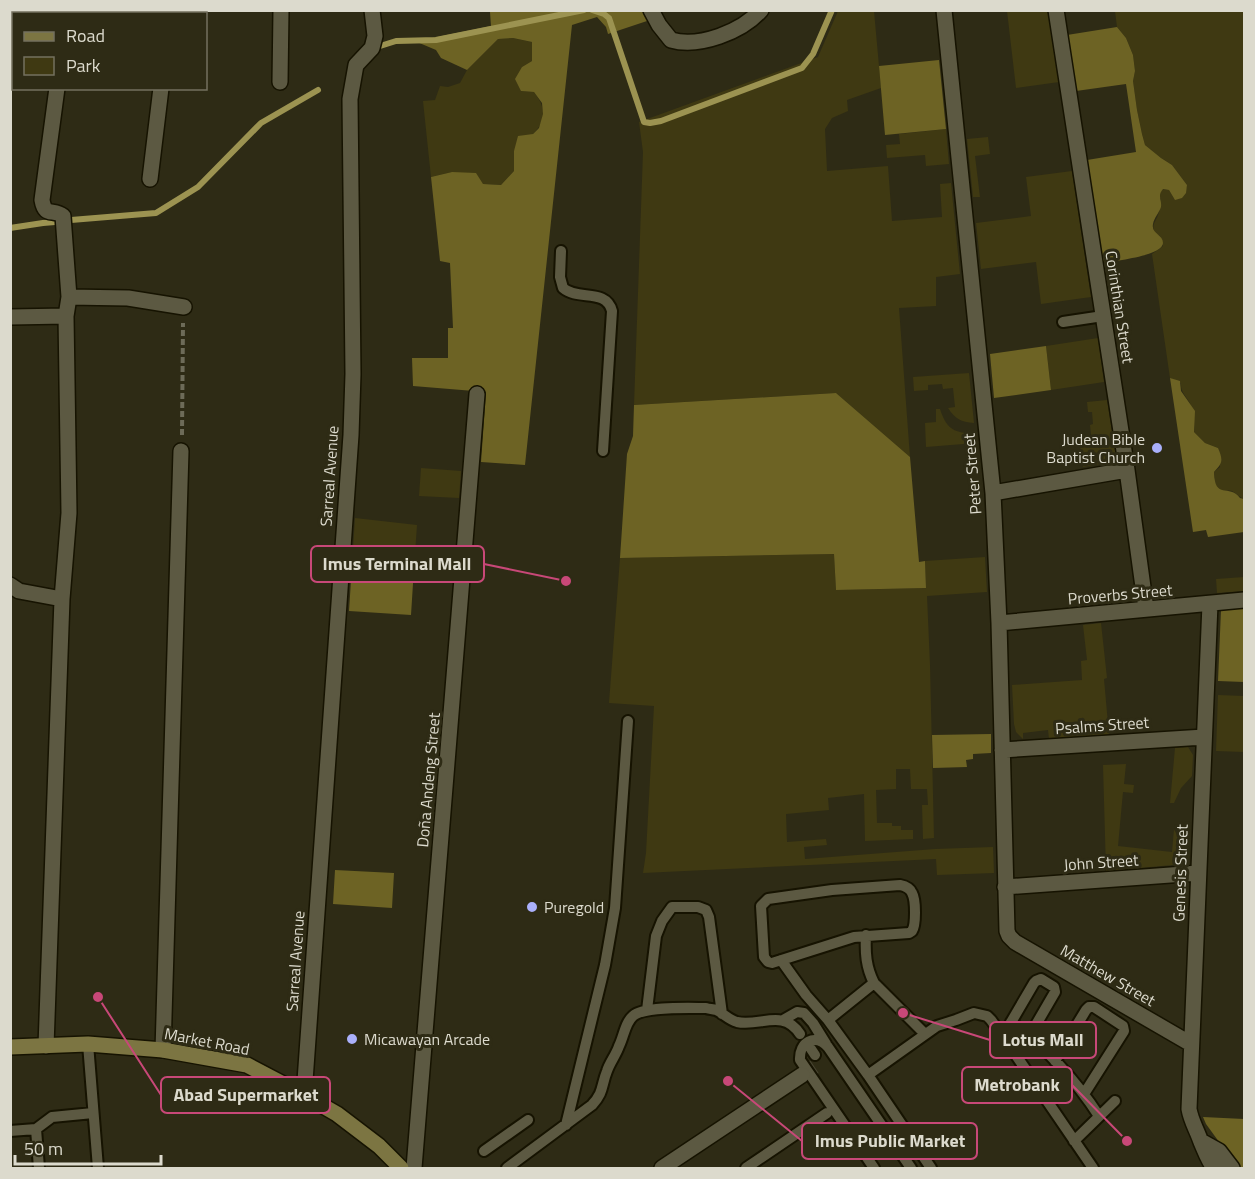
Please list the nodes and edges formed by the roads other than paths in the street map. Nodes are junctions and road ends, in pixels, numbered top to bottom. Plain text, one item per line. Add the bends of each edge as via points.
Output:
1 (281, 10) edge
2 (372, 10) edge
3 (651, 10) edge
4 (761, 10) edge
5 (944, 10) edge
6 (1056, 10) edge
7 (280, 82) dead end
8 (57, 90) edge
9 (161, 90) edge
10 (150, 179) dead end
11 (561, 251) dead end
12 (69, 297) junction
13 (184, 307) road end
14 (66, 316) junction
15 (1103, 316) junction
16 (10, 317) edge
17 (1063, 322) dead end
18 (477, 394) dead end
19 (181, 451) road end
20 (603, 451) dead end
21 (1127, 470) junction
22 (993, 493) junction
23 (10, 585) edge
24 (62, 599) junction
25 (1245, 600) edge
26 (1210, 604) junction
27 (1146, 609) junction
28 (999, 623) junction
29 (628, 721) dead end
30 (1204, 737) junction
31 (1002, 750) junction
32 (1198, 873) junction
33 (1005, 887) junction
34 (866, 935) junction
35 (1009, 936) joint
36 (781, 960) junction
37 (874, 983) junction
38 (647, 1010) junction
39 (722, 1014) junction
40 (783, 1020) junction
41 (828, 1020) junction
42 (1011, 1022) junction
43 (800, 1034) dead end
44 (925, 1034) junction
45 (1030, 1035) junction
46 (1003, 1036) junction
47 (88, 1044) junction
48 (1191, 1044) junction
49 (46, 1046) junction
50 (10, 1047) edge
51 (828, 1047) junction
52 (162, 1050) junction
53 (1055, 1062) junction
54 (802, 1075) tunnel mouth
55 (868, 1075) junction
56 (1084, 1094) junction
57 (304, 1095) junction
58 (1115, 1101) dead end
59 (93, 1113) junction
60 (827, 1113) dead end
61 (1099, 1116) junction
62 (528, 1120) dead end
63 (566, 1125) junction
64 (36, 1129) junction
65 (10, 1131) edge
66 (1074, 1141) junction
67 (1201, 1141) junction
68 (484, 1151) dead end
69 (39, 1168) edge
70 (98, 1168) edge
71 (401, 1168) edge
72 (414, 1168) edge
73 (507, 1168) edge
74 (662, 1168) edge
75 (746, 1168) edge
76 (874, 1168) edge
77 (911, 1168) edge
78 (931, 1168) edge
79 (1093, 1168) edge
80 (1214, 1168) edge
81 (1232, 1168) edge

1 - 7 street
2 - 57 street, Sarreal Avenue via 375,36 372,48 356,65 350,99 351,435
3 - 4 street via 671,40 687,43 734,30
5 - 22 street, Peter Street
6 - 15 street, Corinthian Street
8 - 12 street via 42,200 48,212 63,216
9 - 10 street
11 - 20 lane via 563,288 604,299 611,306
12 - 13 street via 128,298
12 - 14 street
14 - 16 street
14 - 24 street via 69,513
15 - 17 lane
15 - 21 street, Corinthian Street
18 - 72 street, Doña Andeng Street
19 - 52 street
21 - 22 street
21 - 27 street, Corinthian Street
22 - 28 street, Peter Street
23 - 24 street via 19,591
24 - 49 street
25 - 26 street, Proverbs Street
26 - 27 street, Proverbs Street
26 - 30 street, Genesis Street
27 - 28 street, Proverbs Street
28 - 31 street, Peter Street
29 - 63 lane via 615,908
30 - 31 street, Psalms Street
30 - 32 street, Genesis Street
31 - 33 street, Peter Street
32 - 33 street, John Street
32 - 48 street, Genesis Street
33 - 35 street, Peter Street
34 - 36 lane
34 - 36 lane via 912,931 915,924 911,891 900,885 768,899 761,906 764,957 772,963
34 - 37 lane via 866,961
35 - 48 street, Matthew Street
36 - 41 lane
37 - 41 lane
37 - 44 lane
38 - 39 lane via 706,1008
38 - 39 lane via 656,936 662,921 672,907 698,907 706,910 709,917
38 - 63 lane via 630,1018 599,1097
39 - 40 lane via 741,1022
40 - 43 lane
40 - 51 lane via 797,1012 804,1013
41 - 55 lane
42 - 45 lane
42 - 45 lane via 1036,981 1041,979 1054,987 1054,994
42 - 46 lane
44 - 46 lane via 974,1014 987,1016
44 - 55 lane
45 - 53 lane
46 - 66 lane
47 - 49 street, Market Road
47 - 52 street, Market Road
47 - 59 lane
48 - 67 street, Genesis Street via 1189,1109
49 - 50 street, Market Road
51 - 76 lane via 812,1040 802,1047 800,1060
51 - 77 lane
52 - 57 street, Market Road via 247,1065
53 - 56 lane
53 - 56 lane via 1089,1007 1123,1026 1124,1031
54 - 74 street
55 - 78 lane
56 - 61 lane
57 - 71 street, Market Road via 363,1133
58 - 61 lane
59 - 64 lane via 52,1117
59 - 70 lane
60 - 75 lane
61 - 66 lane
62 - 68 lane
63 - 73 lane
64 - 65 lane
64 - 69 lane
66 - 79 lane
67 - 80 street, Genesis Street
67 - 81 street via 1219,1151

